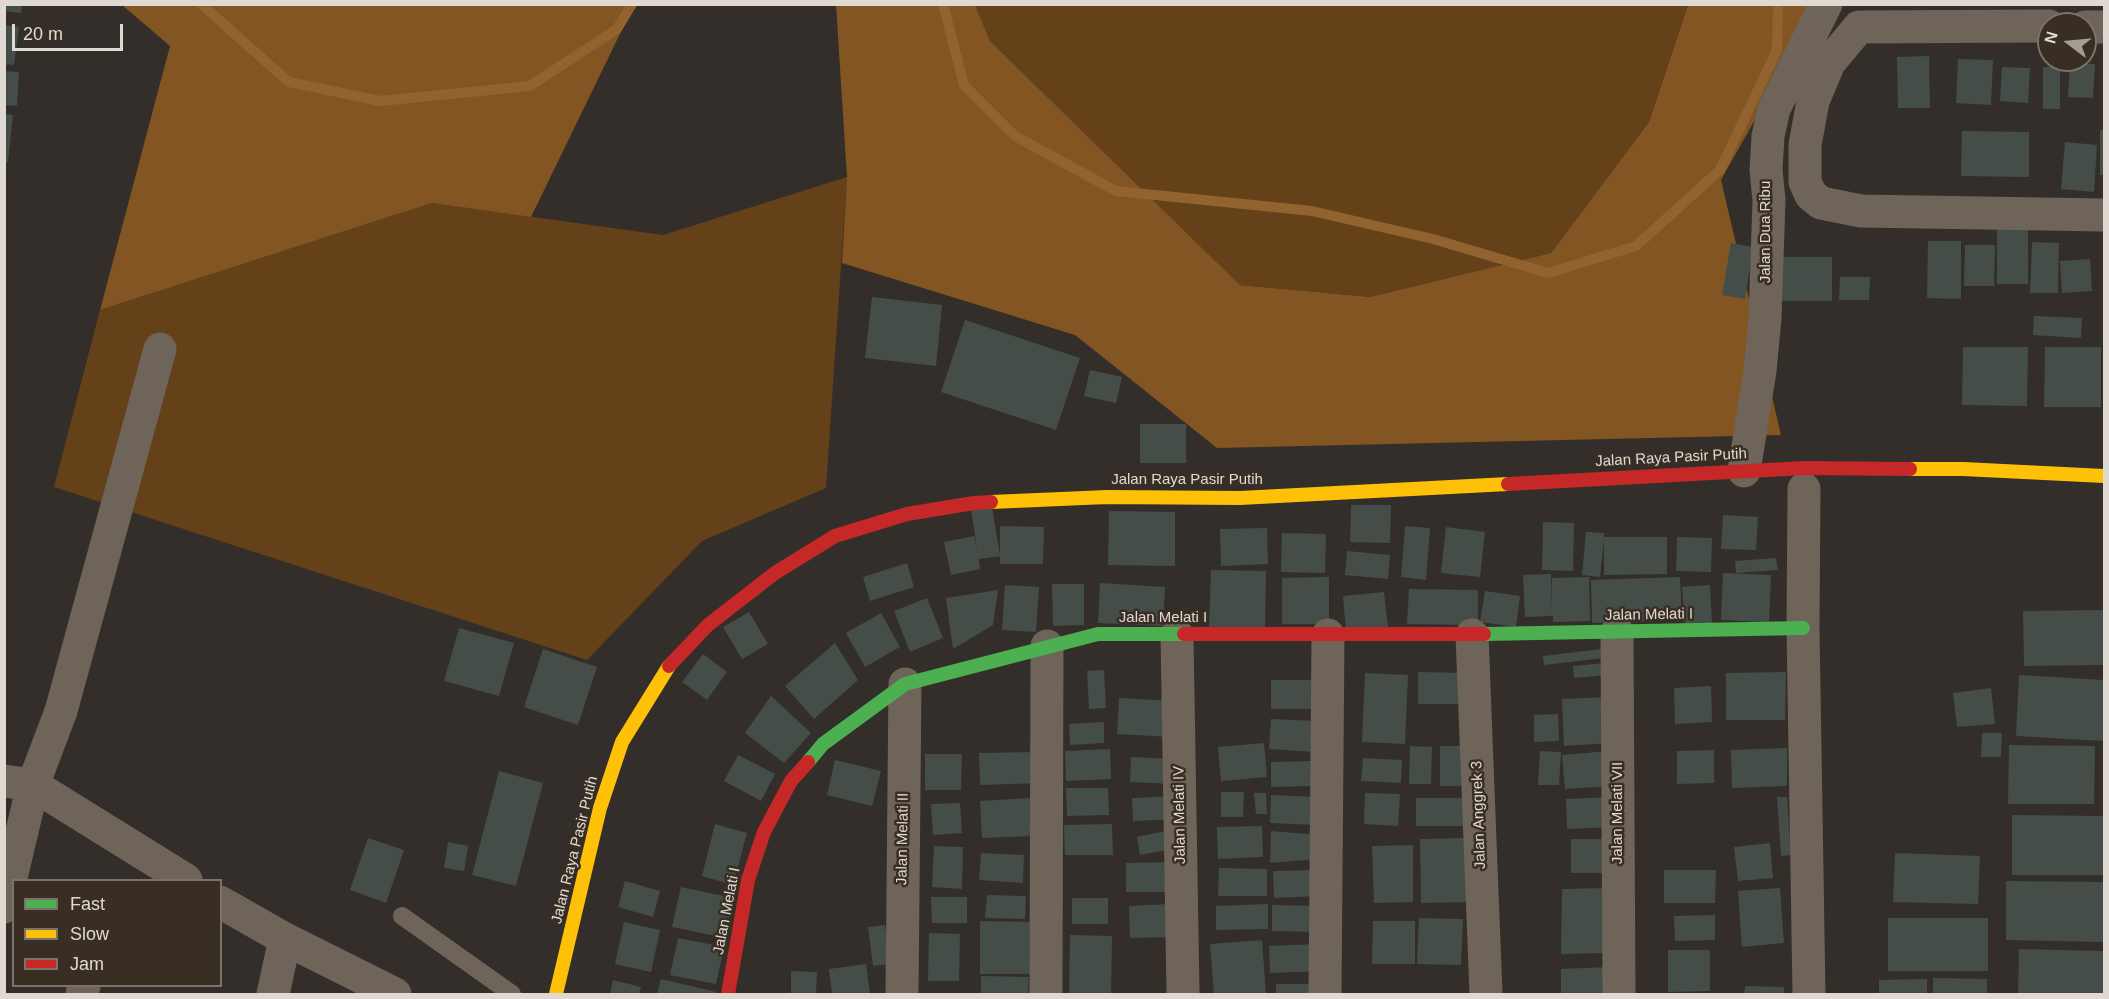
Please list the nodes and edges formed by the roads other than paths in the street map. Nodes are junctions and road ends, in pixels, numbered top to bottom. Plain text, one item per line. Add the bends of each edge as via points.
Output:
1 (1826, 4) edge
2 (2037, 27) edge
3 (2104, 215) edge
4 (160, 349) dead end
5 (1744, 471) junction
6 (2104, 476) edge
7 (1804, 489) dead end
8 (1803, 628) junction
9 (1617, 632) junction
10 (1177, 635) junction
11 (1328, 635) junction
12 (1472, 635) junction
13 (1047, 646) junction
14 (905, 684) junction
15 (19, 783) edge
16 (184, 879) edge
17 (222, 903) edge
18 (4, 907) edge
19 (402, 916) dead end
20 (285, 939) junction
21 (273, 994) edge
22 (395, 994) edge
23 (512, 994) edge
24 (556, 994) edge
25 (728, 994) edge
26 (902, 994) edge
27 (1046, 994) edge
28 (1183, 994) edge
29 (1325, 994) edge
30 (1486, 994) edge
31 (1620, 994) edge
32 (1809, 994) edge

1 - 5 street, Jalan Dua Ribu via 1774,109 1768,136 1765,318
2 - 3 street via 1859,27 1829,63 1813,101 1805,145 1805,182 1810,195 1821,203 1861,211
4 - 15 street via 61,711
5 - 6 street, Jalan Raya Pasir Putih via 1963,469
5 - 24 street, Jalan Raya Pasir Putih via 1240,498 1107,497 974,503 907,514 836,536 775,573 708,625 661,677 622,742 604,797
7 - 8 street
8 - 9 street, Jalan Melati I
8 - 32 street
9 - 12 street, Jalan Melati I
9 - 31 street, Jalan Melati VII
10 - 11 street, Jalan Melati I
10 - 13 street, Jalan Melati I via 1098,634
10 - 28 street, Jalan Melati IV
11 - 12 street, Jalan Melati I
11 - 29 street
12 - 30 street, Jalan Anggrek 3
13 - 14 street, Jalan Melati I
13 - 27 street
14 - 25 street, Jalan Melati I via 823,744 790,781 765,832 748,880
14 - 26 street, Jalan Melati II
15 - 16 street
15 - 18 street
17 - 20 street
19 - 23 lane
20 - 21 street
20 - 22 street

